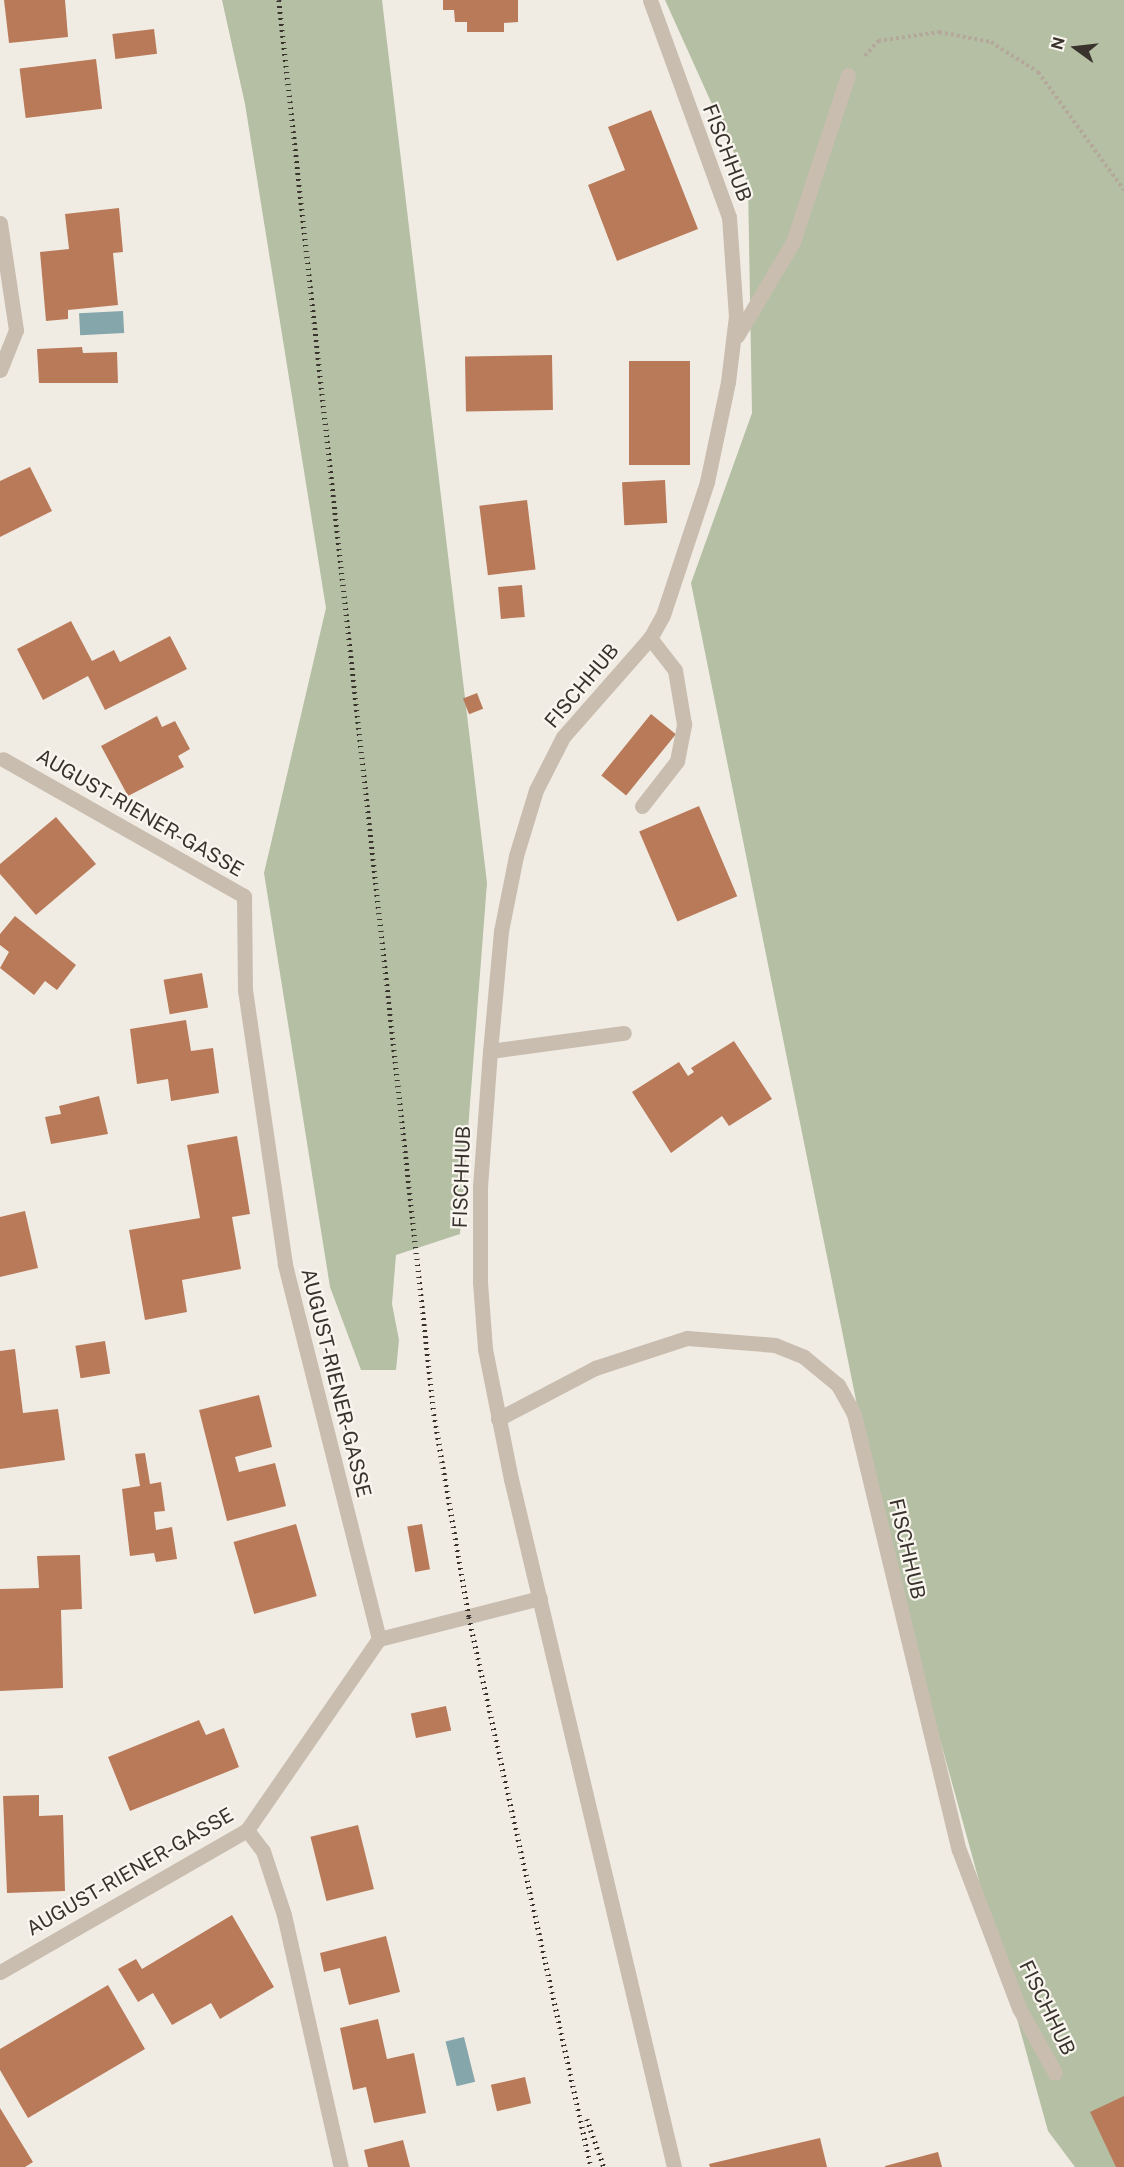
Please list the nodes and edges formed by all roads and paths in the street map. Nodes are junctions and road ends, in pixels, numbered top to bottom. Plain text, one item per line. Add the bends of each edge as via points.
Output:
1 (650, 0) edge
2 (848, 75) joint
3 (1124, 190) edge
4 (0, 223) edge
5 (733, 342) junction
6 (0, 370) edge
7 (650, 638) junction
8 (1, 758) edge
9 (642, 806) dead end
10 (624, 1033) dead end
11 (490, 1051) junction
12 (498, 1419) junction
13 (540, 1598) junction
14 (379, 1639) junction
15 (248, 1830) junction
16 (0, 1972) edge
17 (1055, 2073) dead end
18 (341, 2167) edge
19 (674, 2167) edge

1 - 5 street, FISCHHUB via 729,217 735,263
2 - 3 path via 878,41 939,32 991,42 1038,72
2 - 5 street via 793,242
4 - 6 street via 16,330
5 - 7 street, FISCHHUB via 707,482 679,574
7 - 9 street via 675,670 684,724 677,761
7 - 11 street, FISCHHUB via 563,736 536,790 501,931
8 - 14 street, AUGUST-RIENER-GASSE via 244,896 245,991 285,1264
10 - 11 street
11 - 12 street, FISCHHUB via 480,1186 480,1282
12 - 13 street, FISCHHUB
12 - 17 street, FISCHHUB via 595,1368 687,1338 775,1345 804,1357 838,1385 854,1414 959,1850 1019,2008
13 - 14 street
13 - 19 street, FISCHHUB
14 - 15 street, AUGUST-RIENER-GASSE
15 - 16 street, AUGUST-RIENER-GASSE
15 - 18 street via 263,1851 284,1915

